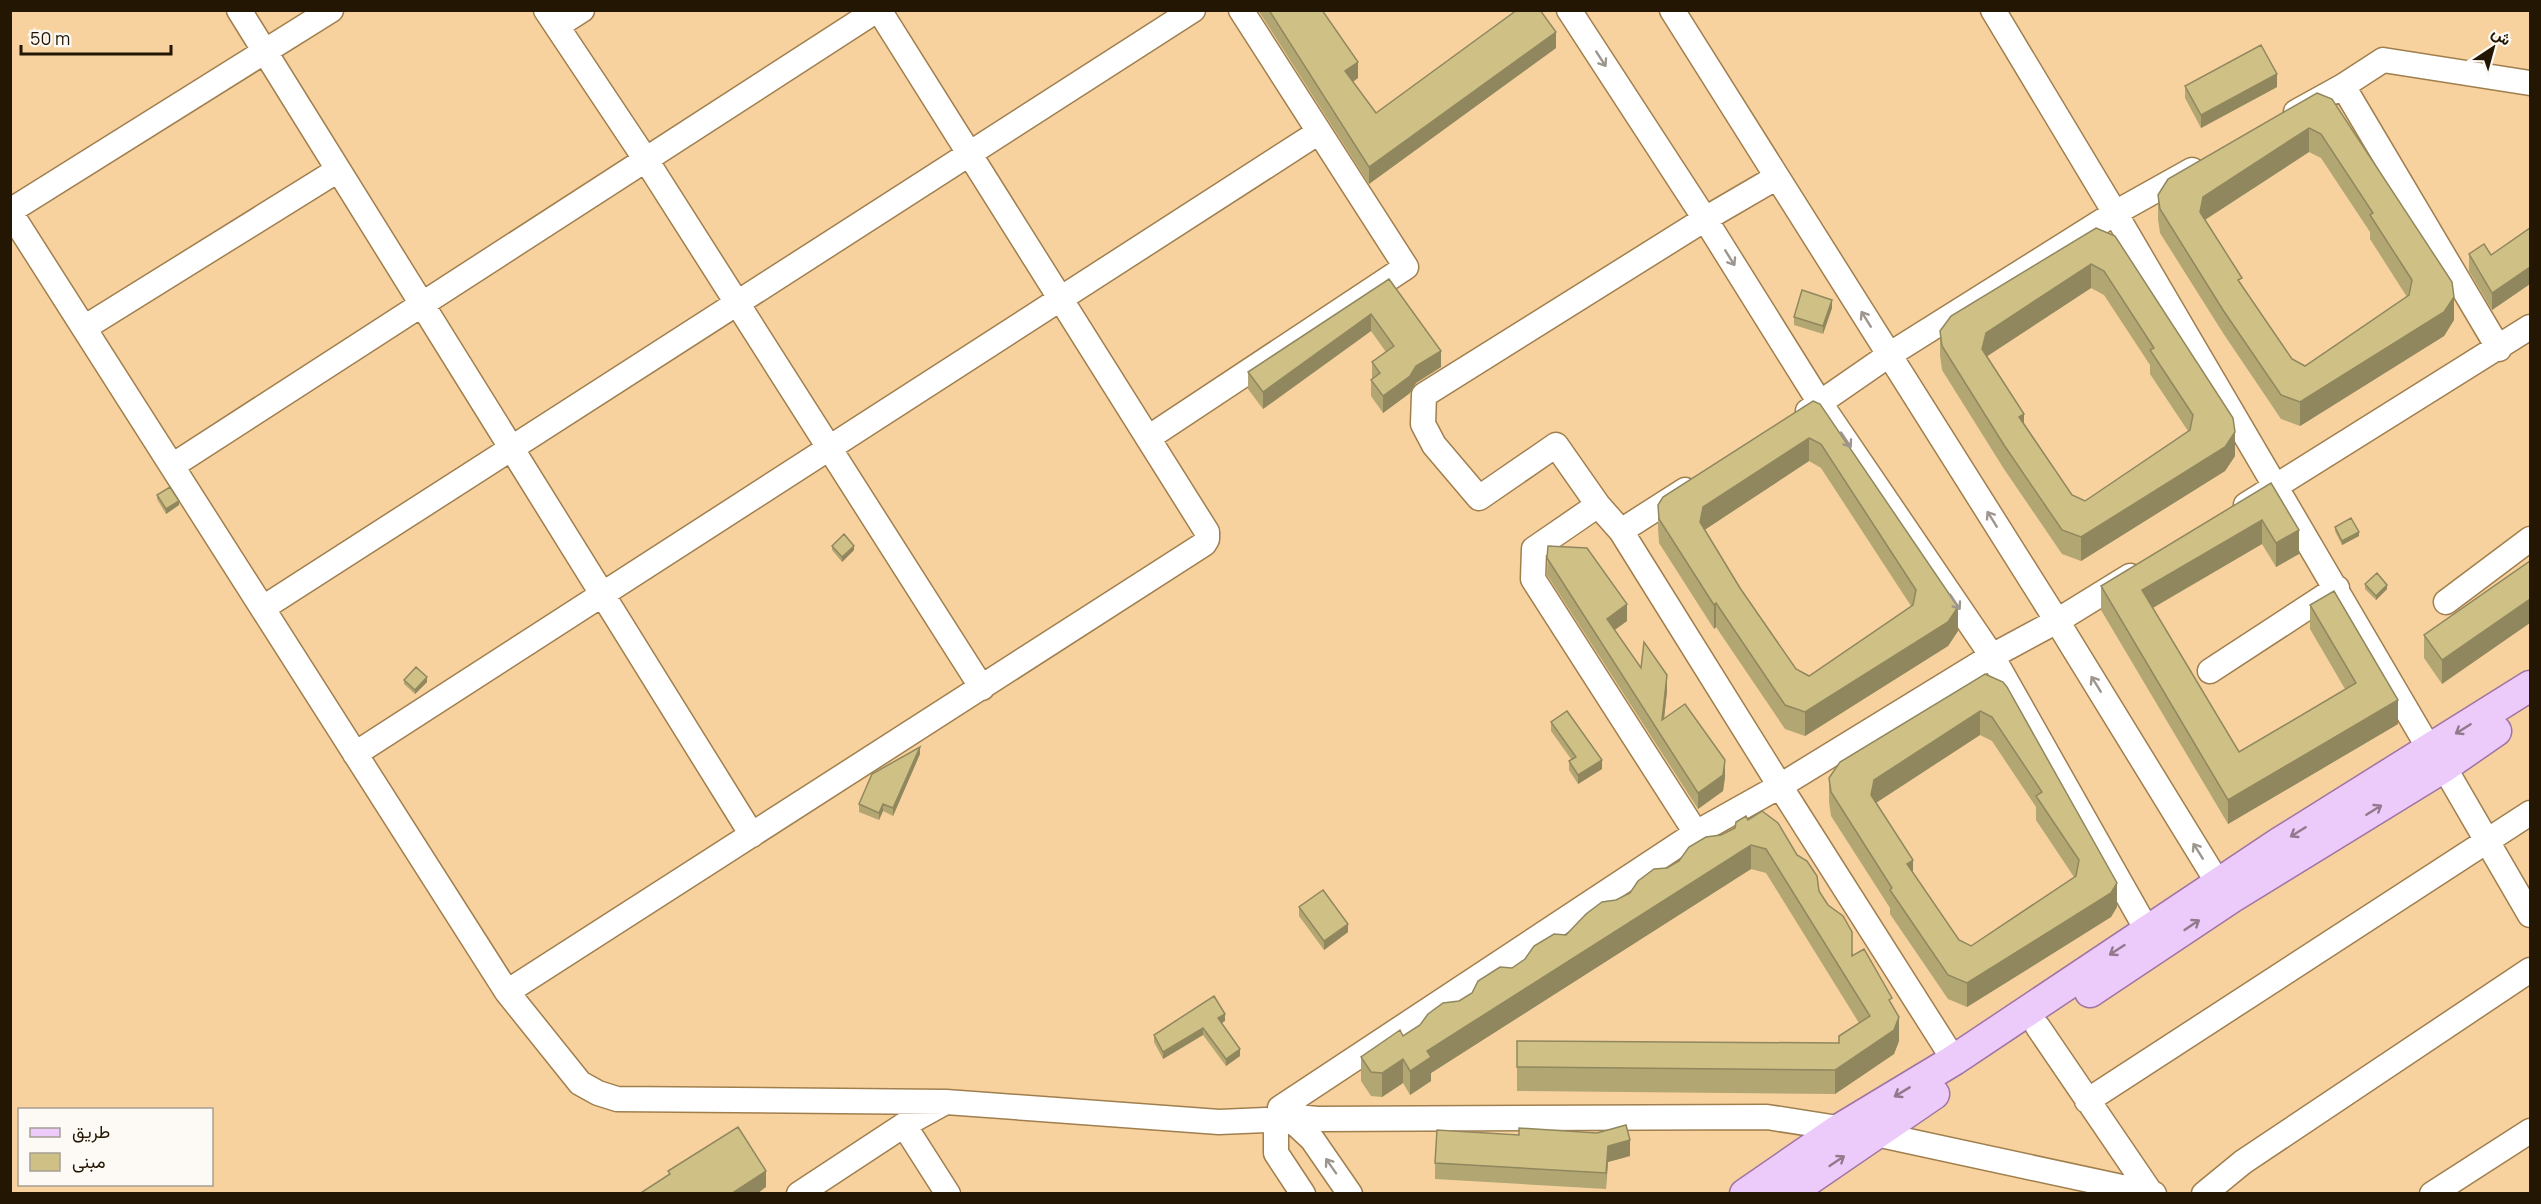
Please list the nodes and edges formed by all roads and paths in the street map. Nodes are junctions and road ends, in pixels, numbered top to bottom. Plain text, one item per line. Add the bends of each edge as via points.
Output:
1 (239, 10) edge
2 (331, 10) edge
3 (582, 10) edge
4 (878, 10) edge
5 (1193, 10) edge
6 (1241, 10) edge
7 (1569, 10) edge
8 (1672, 10) edge
9 (1993, 10) edge
10 (552, 18) edge
11 (265, 52) junction
12 (2530, 83) edge
13 (2343, 86) junction
14 (2281, 121) edge
15 (1319, 132) junction
16 (969, 154) junction
17 (646, 160) junction
18 (2208, 161) edge
19 (338, 170) junction
20 (1777, 177) junction
21 (10, 211) edge
22 (2115, 213) junction
23 (1705, 219) junction
24 (1060, 299) junction
25 (738, 303) junction
26 (422, 305) junction
27 (2530, 327) edge
28 (84, 328) junction
29 (2499, 349) junction
30 (1889, 355) junction
31 (1820, 403) junction
32 (1791, 422) edge
33 (1148, 438) junction
34 (830, 448) junction
35 (511, 449) junction
36 (172, 466) junction
37 (1701, 480) edge
38 (2276, 487) junction
39 (1598, 505) junction
40 (2226, 518) edge
41 (1622, 531) junction
42 (2530, 539) edge
43 (2146, 566) edge
44 (2337, 588) junction
45 (602, 594) junction
46 (2446, 602) dead end
47 (263, 608) junction
48 (2057, 621) junction
49 (1992, 656) junction
50 (2210, 672) dead end
51 (2530, 686) edge
52 (982, 688) junction
53 (2530, 707) edge
54 (355, 754) junction
55 (2437, 759) junction
56 (1780, 786) junction
57 (2530, 813) edge
58 (1696, 833) junction
59 (752, 835) junction
60 (2488, 841) junction
61 (2224, 891) junction
62 (2530, 915) edge
63 (2156, 936) junction
64 (2530, 970) edge
65 (507, 992) junction
66 (2038, 1027) junction
67 (1954, 1060) junction
68 (1332, 1075) junction
69 (2087, 1101) junction
70 (946, 1102) junction
71 (1277, 1118) junction
72 (1219, 1122) junction
73 (904, 1125) junction
74 (1314, 1129) junction
75 (1838, 1130) junction
76 (2530, 1131) edge
77 (1876, 1134) junction
78 (1276, 1153) junction
79 (2152, 1193) edge
80 (799, 1194) edge
81 (948, 1194) edge
82 (1303, 1194) edge
83 (1350, 1194) edge
84 (1744, 1194) edge
85 (1788, 1194) edge
86 (2204, 1194) edge
87 (2432, 1194) edge

1 - 11 street
2 - 11 street
3 - 10 street
4 - 16 street
4 - 17 street
5 - 16 street
6 - 15 street
7 -> 23 street
8 - 20 street
9 - 22 street
10 - 17 street
11 - 19 street
11 - 21 street
12 - 13 street via 2382,60
13 - 14 street
13 - 29 street
15 - 24 street
15 - 33 street via 1406,267
16 - 24 street
16 - 25 street
17 - 25 street
17 - 26 street
18 - 22 street
19 - 26 street
19 - 28 street
20 - 23 street
30 -> 20 street
21 - 28 street
22 - 30 street
22 - 38 street
23 -> 31 street
23 - 39 street via 1424,395 1423,424 1434,445 1479,498 1556,445
24 - 33 street
24 - 34 street
25 - 34 street
25 - 35 street
26 - 35 street
26 - 36 street
27 - 29 street
28 - 36 street
29 - 38 street
30 - 31 street
48 -> 30 street
31 - 32 street
31 -> 49 street
33 - 52 street via 1207,532 1204,544
34 - 45 street
34 - 52 street
35 - 45 street
35 - 47 street
36 - 47 street
37 - 41 street
38 - 40 street
38 - 44 street
39 - 41 street
39 - 58 street via 1534,549 1533,579
41 - 56 street
42 - 46 street
43 - 48 street
44 - 50 street
44 - 55 street
45 - 54 street
45 - 59 street
47 - 54 street
48 - 49 street
61 -> 48 street
49 - 56 street
49 - 63 street
51 -> 55 main road
52 - 59 street
53 - 55 main road
54 - 65 street
55 - 60 street
55 - 61 main road
56 - 58 street
56 - 67 street
57 - 60 street
58 - 68 street
59 - 65 street
60 - 62 street
60 - 69 street
61 - 63 main road
63 - 66 main road
63 -> 67 main road
64 - 86 street via 2243,1162
65 - 70 street via 580,1083 617,1099
66 - 69 street
66 - 77 main road
67 -> 75 main road
68 - 71 street
68 - 74 street
69 - 79 street
70 - 72 street
70 - 73 street
71 - 72 street
71 - 74 street
71 - 78 street
72 - 78 street via 1260,1135
73 - 80 street
73 - 81 street
74 - 75 street via 1767,1118
83 -> 74 street
75 - 77 street
75 - 84 main road
76 - 87 street
77 - 79 street
85 -> 77 main road
78 - 82 street

